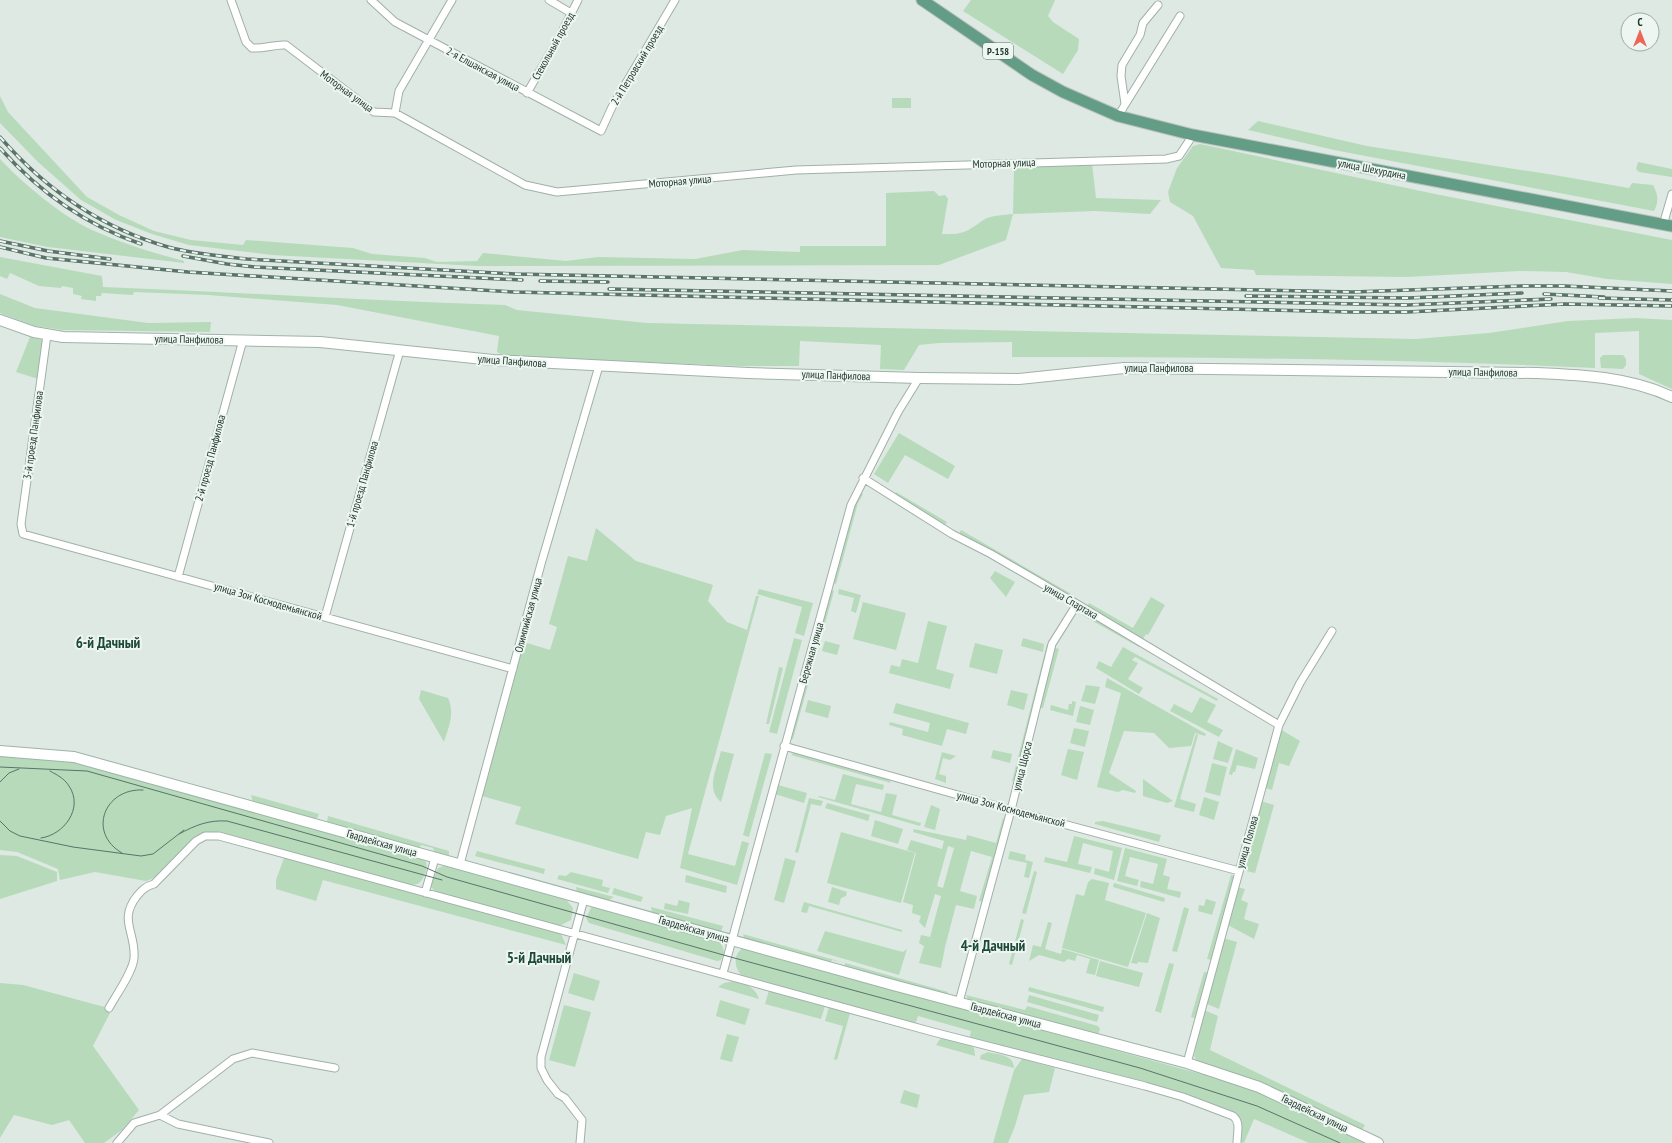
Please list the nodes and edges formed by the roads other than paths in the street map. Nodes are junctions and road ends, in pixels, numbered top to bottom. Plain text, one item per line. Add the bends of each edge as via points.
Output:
1 (231, 0) edge
2 (371, 0) edge
3 (452, 0) edge
4 (549, 0) edge
5 (578, 0) edge
6 (675, 0) edge
7 (922, 0) edge
8 (1158, 5) dead end
9 (571, 13) junction
10 (1180, 16) dead end
11 (428, 40) junction
12 (527, 92) junction
13 (1125, 104) junction
14 (395, 113) junction
15 (1118, 116) junction
16 (600, 131) joint
17 (1193, 135) junction
18 (1672, 194) edge
19 (1668, 226) edge
20 (0, 320) edge
21 (47, 335) junction
22 (243, 340) junction
23 (400, 350) junction
24 (599, 366) junction
25 (919, 378) junction
26 (1672, 397) edge
27 (863, 478) junction
28 (24, 534) joint
29 (178, 577) junction
30 (1077, 604) junction
31 (325, 617) junction
32 (1332, 631) dead end
33 (513, 669) junction
34 (1279, 725) junction
35 (784, 746) junction
36 (0, 751) edge
37 (1011, 810) junction
38 (435, 858) junction
39 (460, 864) junction
40 (1239, 871) junction
41 (425, 892) junction
42 (584, 898) junction
43 (574, 933) junction
44 (732, 940) junction
45 (723, 973) junction
46 (959, 1002) junction
47 (109, 1008) dead end
48 (1187, 1064) junction
49 (335, 1068) dead end
50 (160, 1115) junction
51 (117, 1143) edge
52 (269, 1143) edge
53 (580, 1143) edge
54 (1237, 1143) edge
55 (1376, 1143) edge

1 - 14 street, Моторная улица via 246,42 252,48 286,45 374,112
2 - 11 street, 2-я Елшанская улица via 395,22
3 - 11 street
4 - 9 street
5 - 9 street, Стекольный проезд
6 - 16 street, 2-й Петровский проезд
7 - 15 main road, улица Шехурдина / Р-158 via 1032,75
8 - 13 street via 1143,23 1140,35 1122,65
9 - 12 street, Стекольный проезд
10 - 13 street
11 - 12 street, 2-я Елшанская улица
11 - 14 street via 399,91
12 - 16 street, 2-я Елшанская улица
13 - 15 street
14 - 17 street, Моторная улица via 525,185 557,192 796,170 1166,159 1179,156
15 - 17 main road, улица Шехурдина
17 - 19 main road, улица Шехурдина
18 - 19 street
20 - 21 main road, улица Панфилова
21 - 22 main road, улица Панфилова
21 - 28 street, 3-й проезд Панфилова via 21,524
22 - 23 main road, улица Панфилова via 320,342
22 - 29 street, 2-й проезд Панфилова
23 - 24 main road, улица Панфилова via 493,360
23 - 31 street, 1-й проезд Панфилова
24 - 25 main road, улица Панфилова
24 - 33 street, Олимпийская улица
25 - 26 main road, улица Панфилова via 1019,379 1124,368 1577,374 1615,379
25 - 27 street, Бережная улица
27 - 30 street, улица Спартака via 952,534
27 - 35 street, Бережная улица via 851,505
28 - 29 street, улица Зои Космодемьянской
29 - 31 street, улица Зои Космодемьянской
30 - 34 street, улица Спартака
30 - 37 street, улица Щорса via 1052,644
31 - 33 street, улица Зои Космодемьянской
32 - 34 street, улица Попова via 1300,683
33 - 39 street, Олимпийская улица
34 - 40 street, улица Попова
35 - 37 street, улица Зои Космодемьянской
35 - 44 street, Бережная улица
36 - 38 main road, Гвардейская улица via 74,757
37 - 40 street, улица Зои Космодемьянской
37 - 46 street, улица Щорса
38 - 39 main road, Гвардейская улица
38 - 41 street
39 - 42 main road, Гвардейская улица
40 - 48 street, улица Попова
41 - 43 street
41 - 47 street via 219,836 205,836 196,841 154,884 146,886 129,906 127,913 134,957 132,966
42 - 43 street
42 - 44 main road, Гвардейская улица
43 - 45 street
43 - 53 street via 541,1057 541,1068 553,1089 565,1098 582,1120
44 - 45 street, Бережная улица
44 - 46 main road, Гвардейская улица
45 - 54 street via 932,1032 1183,1097 1237,1119
46 - 48 main road, Гвардейская улица
48 - 55 main road, Гвардейская улица via 1259,1087
49 - 50 street via 252,1053 232,1059
50 - 51 street via 134,1123
50 - 52 street via 178,1124

